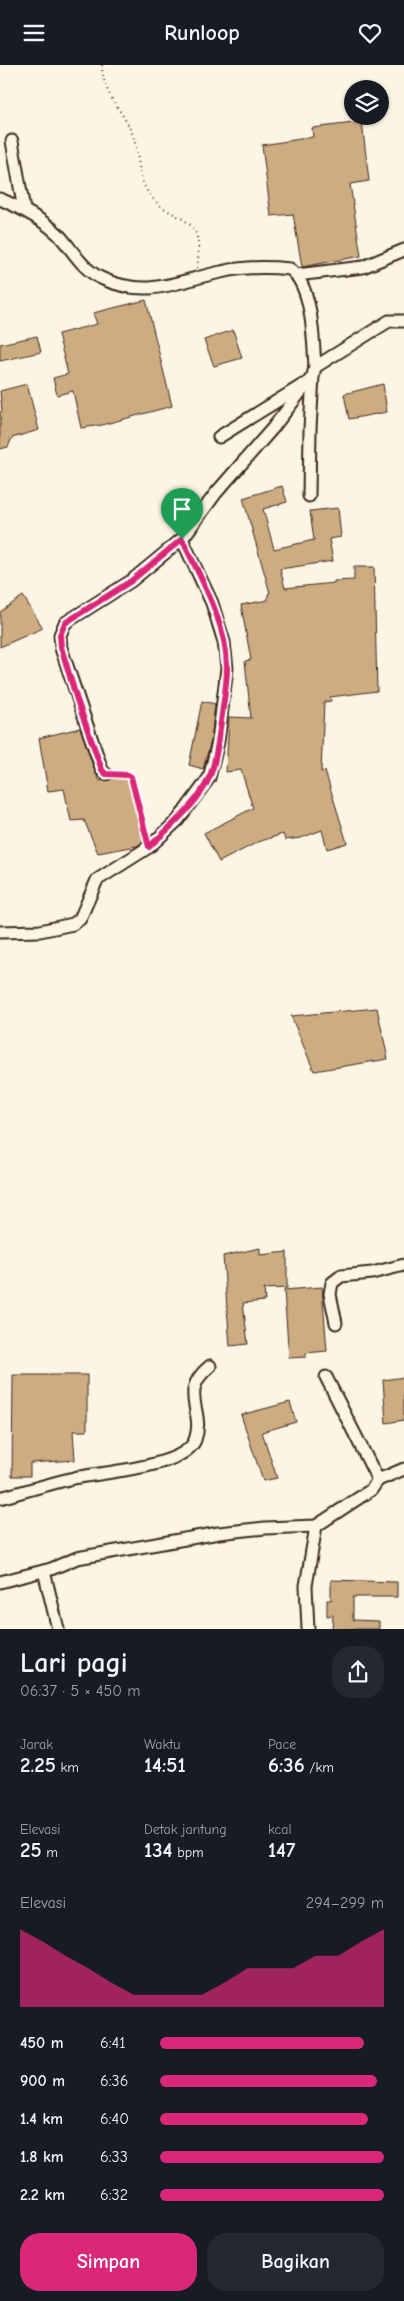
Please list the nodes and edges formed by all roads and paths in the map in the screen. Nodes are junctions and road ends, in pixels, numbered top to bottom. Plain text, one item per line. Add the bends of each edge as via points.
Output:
1 (102, 65) edge
2 (12, 141) dead end
3 (0, 199) edge
4 (24, 210) junction
5 (404, 250) edge
6 (297, 275) junction
7 (195, 277) junction
8 (404, 321) edge
9 (313, 374) junction
10 (219, 437) dead end
11 (310, 496) dead end
12 (182, 539) junction
13 (106, 774) joint
14 (149, 847) junction
15 (0, 932) edge
16 (404, 1265) edge
17 (336, 1323) dead end
18 (210, 1366) dead end
19 (326, 1377) dead end
20 (404, 1469) edge
21 (378, 1481) junction
22 (0, 1498) edge
23 (316, 1526) junction
24 (44, 1571) junction
25 (0, 1583) edge
26 (58, 1629) edge
27 (308, 1629) edge

1 - 7 path via 104,87 132,133 146,188 158,202 196,231 200,247
2 - 4 street
3 - 4 street
4 - 7 street via 59,235 89,272 103,280 149,289
5 - 6 street via 362,267
6 - 7 street via 290,269 280,268 224,271
6 - 9 street via 306,293
8 - 9 street via 385,323
9 - 10 street
9 - 11 street
9 - 12 street
12 - 13 street via 131,581 65,623 60,635 77,700
12 - 14 street via 212,603 224,642 225,689 209,778 178,820
13 - 14 path via 131,777
14 - 15 street via 97,880 80,919 73,924 40,931
16 - 17 street via 341,1276 332,1283 330,1294
18 - 22 street via 198,1376 193,1389 196,1433 189,1448 182,1453 154,1464 74,1478
19 - 21 street
20 - 21 street
21 - 23 street via 371,1490
23 - 24 street via 264,1527 219,1533 77,1558
23 - 27 street via 306,1586
24 - 25 street
24 - 26 street

